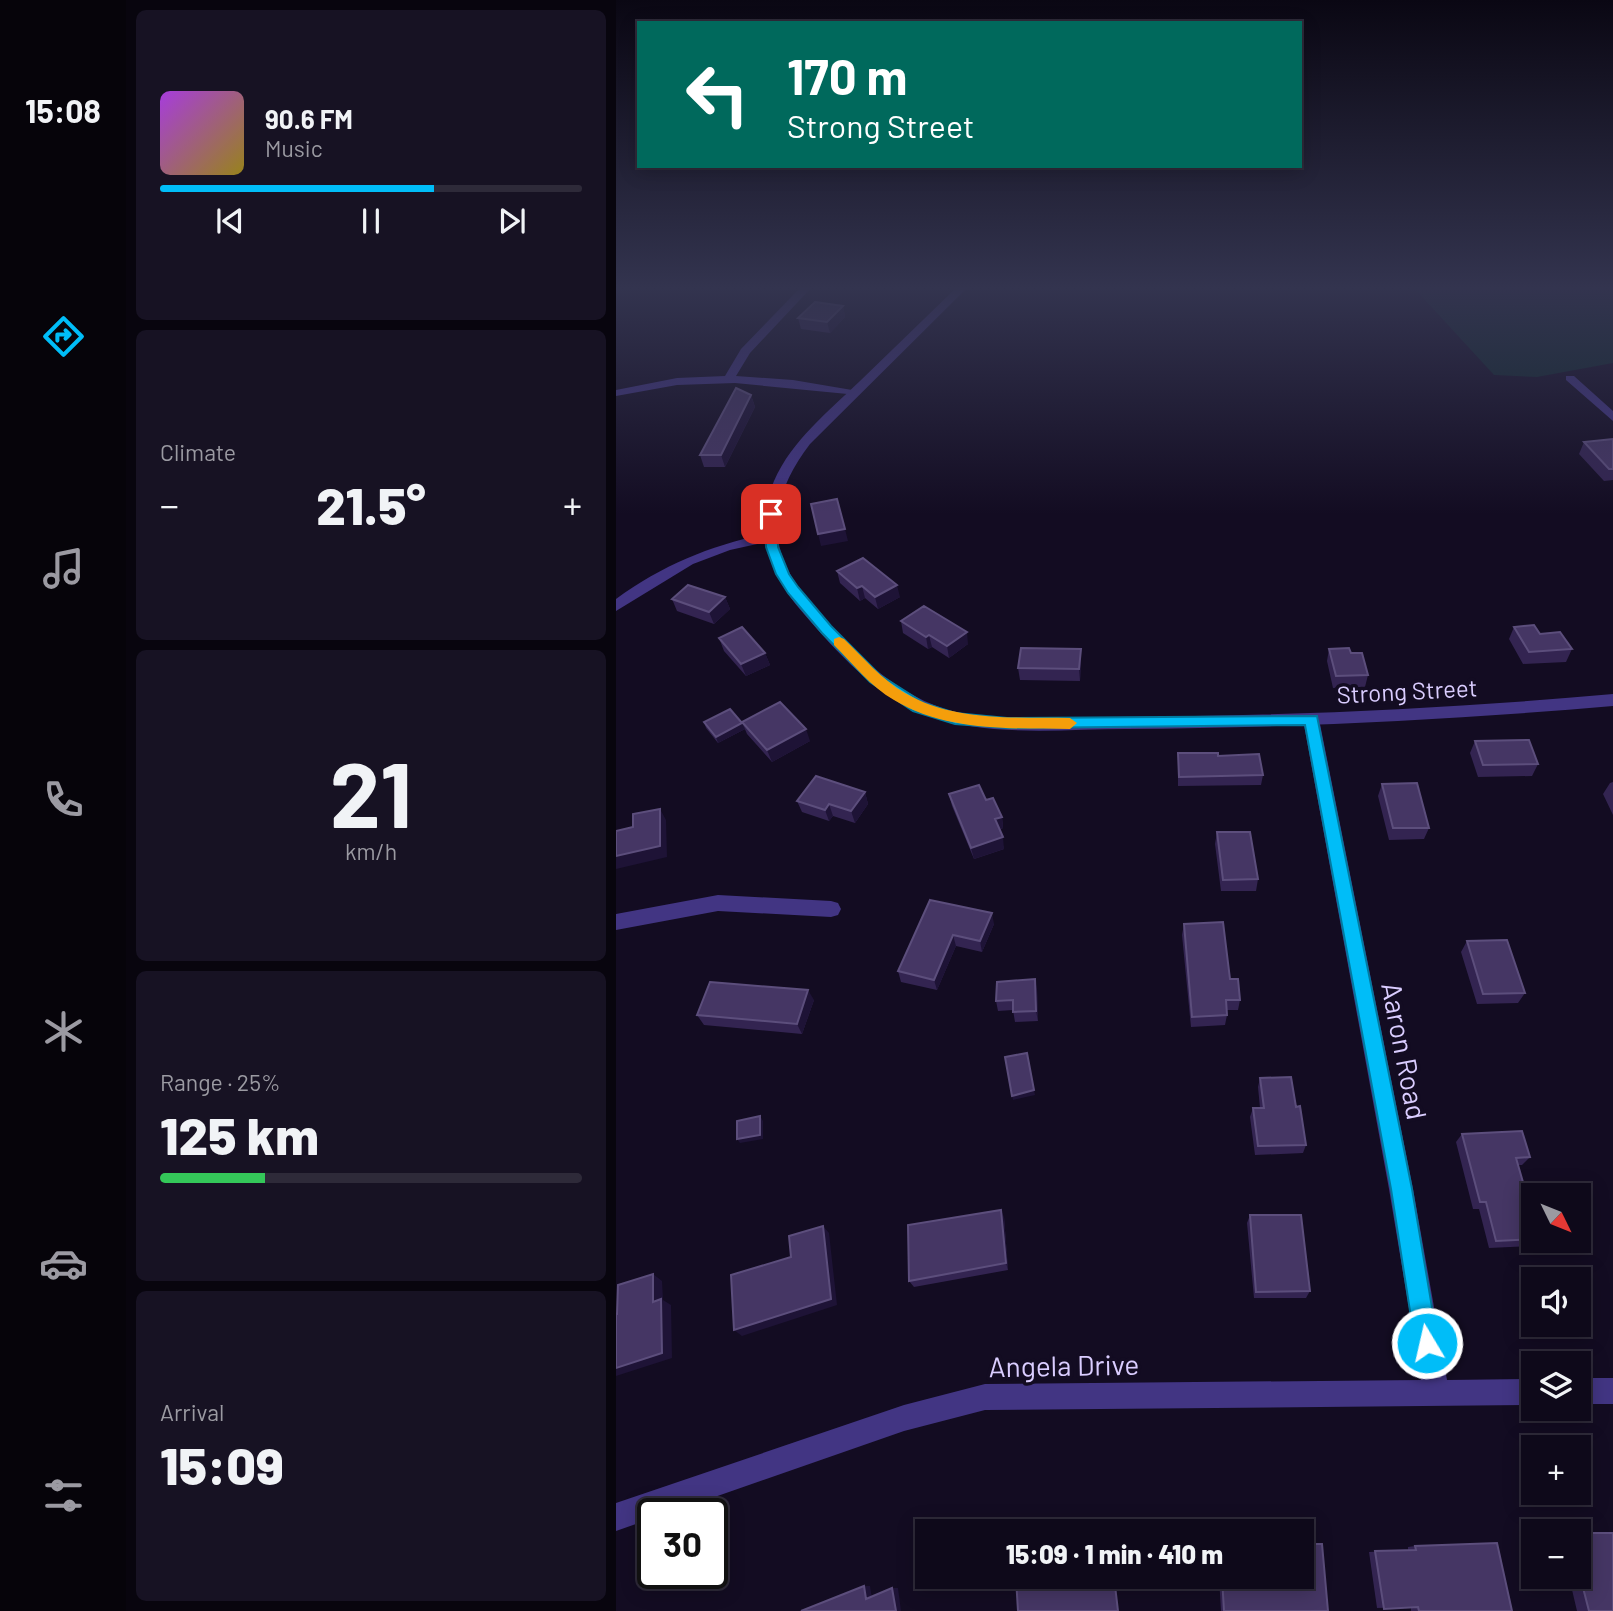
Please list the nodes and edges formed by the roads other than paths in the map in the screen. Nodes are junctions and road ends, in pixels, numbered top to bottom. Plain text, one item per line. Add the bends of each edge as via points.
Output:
1 (739, 363) edge
2 (885, 363) edge
3 (730, 377) junction
4 (1570, 378) dead end
5 (616, 393) edge
6 (854, 393) junction
7 (1613, 417) edge
8 (770, 537) junction
9 (616, 607) edge
10 (1613, 701) edge
11 (1311, 719) junction
12 (831, 909) dead end
13 (616, 922) edge
14 (1591, 1391) edge
15 (1613, 1391) edge
16 (1521, 1392) edge
17 (1436, 1394) junction
18 (616, 1517) edge

1 - 3 street
2 - 6 street, Strong Street
3 - 5 street
3 - 6 street
4 - 7 street
6 - 8 street, Strong Street via 789,464 774,501
8 - 9 street via 688,559
8 - 11 street, Strong Street via 782,574 827,629 899,697 938,714 1007,723
10 - 11 street, Strong Street
11 - 17 street, Aaron Road
12 - 13 street via 718,903
14 - 15 street
16 - 17 street, Angela Drive
17 - 18 street, Angela Drive via 985,1397 904,1418

